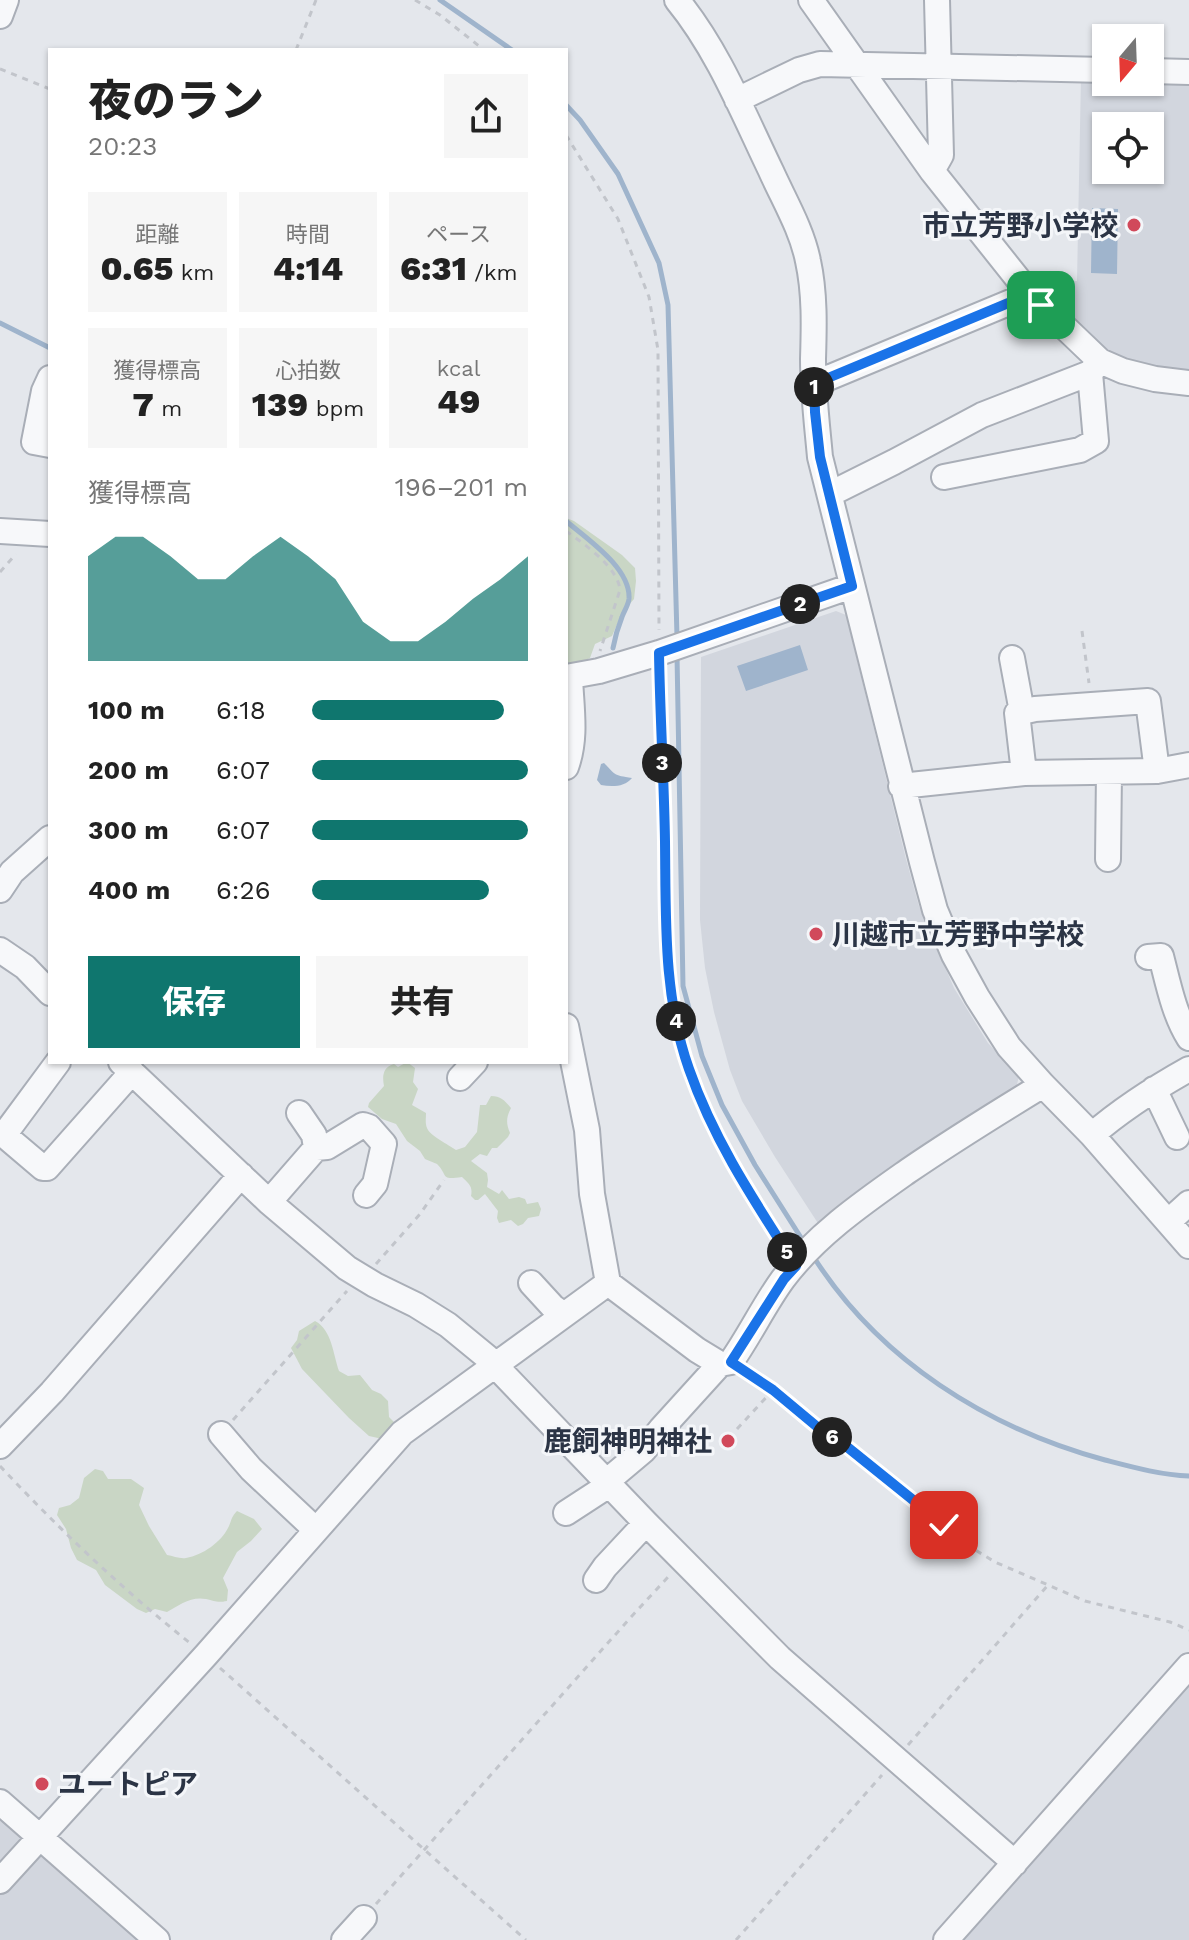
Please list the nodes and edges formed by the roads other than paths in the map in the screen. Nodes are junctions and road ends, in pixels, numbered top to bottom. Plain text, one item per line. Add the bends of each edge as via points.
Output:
1 (6, 0) edge
2 (677, 0) edge
3 (811, 0) edge
4 (937, 0) edge
5 (0, 16) edge
6 (857, 64) junction
7 (939, 66) junction
8 (1092, 70) edge
9 (1164, 71) edge
10 (1189, 72) edge
11 (737, 100) junction
12 (932, 171) junction
13 (1030, 294) junction
14 (1095, 367) junction
15 (814, 377) junction
16 (48, 382) edge
17 (1189, 383) edge
18 (48, 445) edge
19 (944, 477) dead end
20 (830, 494) junction
21 (0, 531) edge
22 (48, 534) edge
23 (852, 586) junction
24 (1012, 658) dead end
25 (568, 677) edge
26 (1022, 712) junction
27 (568, 762) edge
28 (1189, 765) edge
29 (1157, 771) junction
30 (1109, 772) junction
31 (1024, 773) junction
32 (901, 786) junction
33 (48, 840) edge
34 (1108, 859) dead end
35 (0, 890) edge
36 (0, 950) edge
37 (1148, 957) dead end
38 (48, 991) edge
39 (568, 1036) edge
40 (1189, 1038) edge
41 (57, 1064) edge
42 (136, 1069) edge
43 (1189, 1069) edge
44 (1043, 1085) junction
45 (1154, 1089) junction
46 (299, 1113) dead end
47 (1092, 1135) junction
48 (1177, 1137) dead end
49 (2, 1138) edge
50 (316, 1148) junction
51 (241, 1175) junction
52 (366, 1195) dead end
53 (269, 1202) junction
54 (1189, 1203) edge
55 (1168, 1222) junction
56 (1189, 1246) edge
57 (531, 1283) dead end
58 (608, 1283) junction
59 (564, 1315) junction
60 (726, 1363) junction
61 (495, 1367) junction
62 (221, 1434) road end
63 (0, 1446) edge
64 (607, 1484) junction
65 (566, 1513) dead end
66 (646, 1523) junction
67 (316, 1530) junction
68 (596, 1580) dead end
69 (1189, 1666) edge
70 (0, 1802) edge
71 (39, 1837) junction
72 (1015, 1863) junction
73 (0, 1881) edge
74 (364, 1918) road end
75 (157, 1940) edge
76 (344, 1940) edge
77 (946, 1940) edge

1 - 5 street
2 - 11 street via 696,23
3 - 6 street
4 - 7 street
6 - 7 street
6 - 11 street via 799,70
6 - 12 street
7 - 8 street
7 - 12 street via 941,155
9 - 10 street
11 - 15 street via 808,261
12 - 13 street
13 - 14 street
13 - 15 street via 828,378
14 - 17 street
14 - 19 street via 1096,441 1080,450
14 - 20 street via 982,415
15 - 20 street via 820,457
16 - 18 street via 34,442
20 - 23 street
21 - 22 street
23 - 25 street via 660,653
23 - 32 street
24 - 26 street
25 - 27 street via 574,733
26 - 29 street via 1148,701
26 - 31 street via 1017,713
28 - 29 street
29 - 30 street
30 - 31 street
30 - 34 street
31 - 32 street
32 - 44 street via 935,910 954,955 1009,1047
33 - 35 street
36 - 38 street
37 - 40 street via 1161,956
39 - 58 street
41 - 49 street
42 - 49 street via 47,1168
42 - 51 street
43 - 45 street
44 - 47 street
44 - 60 street via 852,1212 784,1279
45 - 47 street
45 - 48 street
46 - 50 street
47 - 55 street
50 - 52 street via 363,1125 369,1127 384,1144 375,1184
50 - 53 street
51 - 53 street
51 - 63 street
53 - 61 street via 347,1268 448,1325
54 - 55 street
55 - 56 street
57 - 59 street
58 - 59 street
58 - 60 street via 697,1350
59 - 61 street
60 - 64 street
61 - 64 street
61 - 67 street via 402,1433
62 - 67 street
64 - 65 street
64 - 66 street
66 - 68 street
66 - 72 street via 780,1658
67 - 71 street
69 - 72 street
70 - 71 street
71 - 73 street
71 - 75 street
72 - 77 street
74 - 76 street

